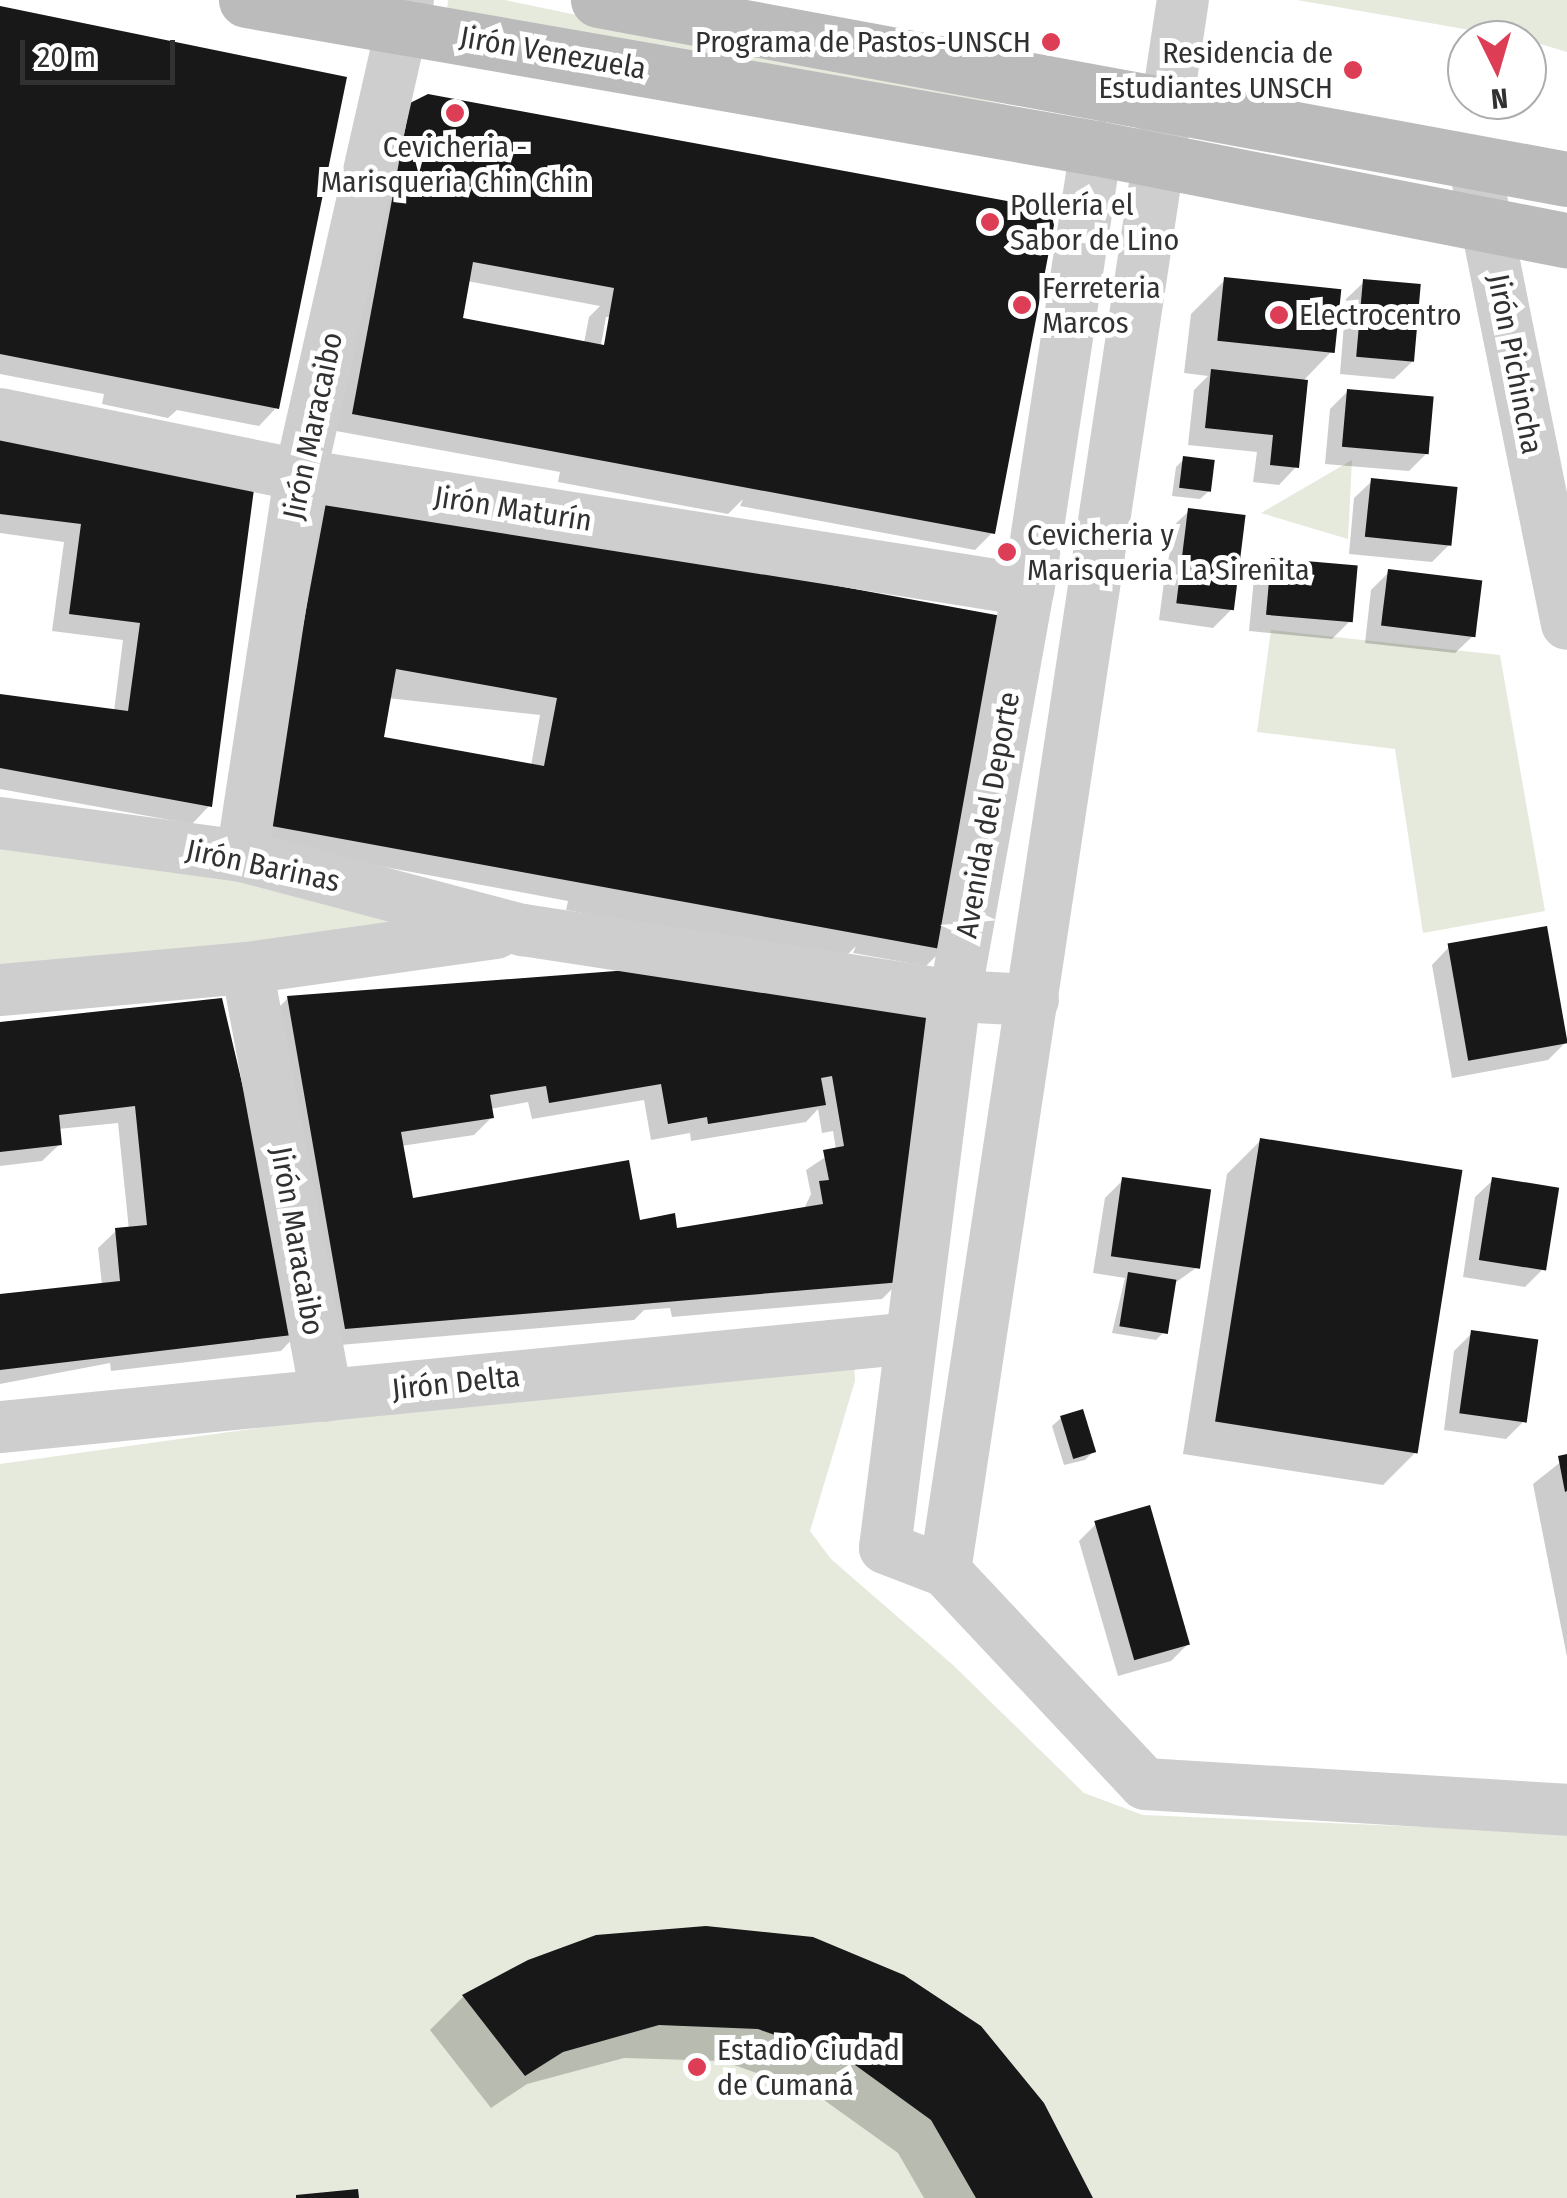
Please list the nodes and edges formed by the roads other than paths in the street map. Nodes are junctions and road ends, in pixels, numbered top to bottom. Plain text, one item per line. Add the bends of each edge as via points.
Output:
1 (246, 0) edge
2 (598, 0) edge
3 (1184, 0) edge
4 (406, 14) edge
5 (1164, 134) junction
6 (1096, 148) junction
7 (1474, 163) junction
8 (1567, 180) edge
9 (1487, 224) junction
10 (1567, 240) edge
11 (0, 414) edge
12 (300, 475) junction
13 (1028, 590) junction
14 (1567, 624) edge
15 (0, 823) edge
16 (242, 856) junction
17 (523, 930) junction
18 (247, 968) junction
19 (0, 990) edge
20 (955, 996) junction
21 (1033, 1000) junction
22 (911, 1338) junction
23 (326, 1396) junction
24 (0, 1427) edge
25 (945, 1571) junction
26 (1567, 1810) edge

1 - 4 street, Jirón Venezuela
2 - 5 street, Jirón Venezuela via 1102,95
3 - 5 street
4 - 6 street, Jirón Venezuela
4 - 12 street, Jirón Maracaibo
5 - 6 street
5 - 7 street
5 - 9 street
5 - 21 street
6 - 13 street, Avenida del Deporte
7 - 8 street
7 - 9 street, Jirón Pichincha
9 - 10 street
9 - 14 street, Jirón Pichincha
11 - 12 street, Jirón Maturín
12 - 13 street, Jirón Maturín
12 - 16 street, Jirón Maracaibo
13 - 20 street, Avenida del Deporte
15 - 16 street, Jirón Barinas
16 - 17 street, Jirón Barinas
17 - 18 street, Jirón Barinas
17 - 20 street, Jirón Barinas
18 - 19 street, Jirón Barinas
18 - 23 street, Jirón Maracaibo
20 - 21 street, Jirón Barinas
20 - 22 street, Avenida del Deporte
21 - 25 street
22 - 23 street, Jirón Delta
22 - 25 street, Avenida del Deporte via 885,1548
23 - 24 street, Jirón Delta
25 - 26 street via 1145,1784

